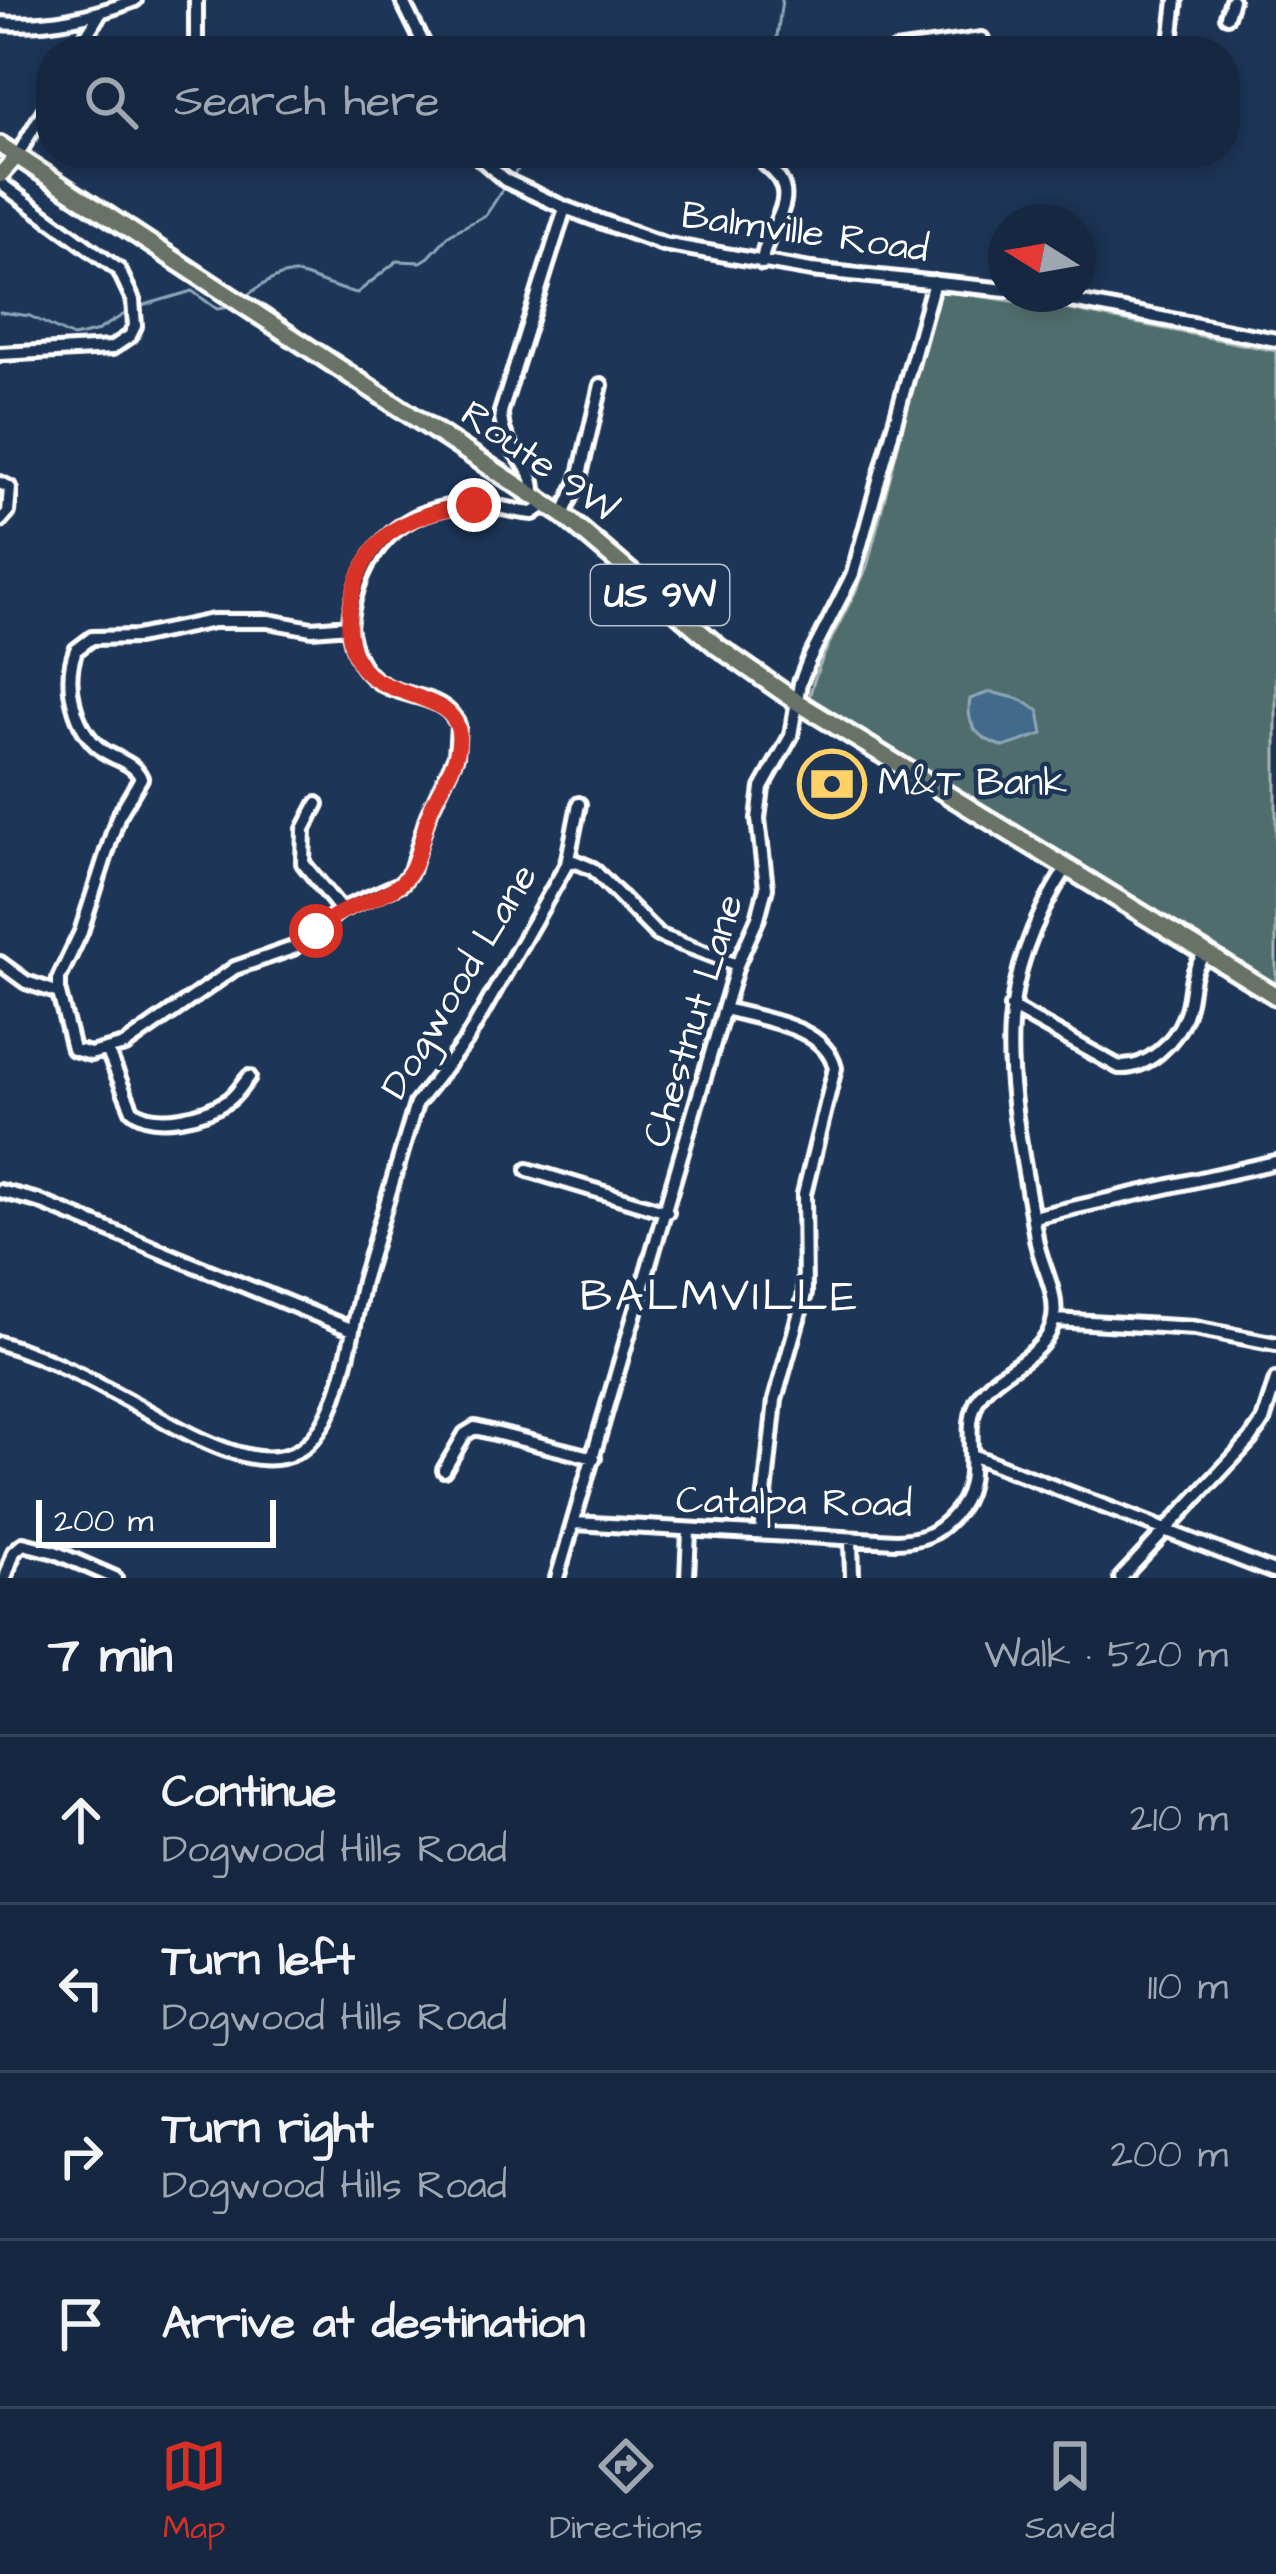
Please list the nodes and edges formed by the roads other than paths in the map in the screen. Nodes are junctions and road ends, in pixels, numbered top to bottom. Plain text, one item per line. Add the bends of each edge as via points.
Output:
1 (135, 0) edge
2 (196, 0) edge
3 (402, 0) edge
4 (1176, 0) edge
5 (1232, 0) edge
6 (99, 15) junction
7 (1227, 16) dead end
8 (0, 23) edge
9 (86, 36) edge
10 (196, 36) edge
11 (420, 36) edge
12 (1172, 36) edge
13 (36, 124) edge
14 (0, 145) edge
15 (17, 156) junction
16 (492, 168) edge
17 (769, 168) edge
18 (0, 179) edge
19 (565, 208) junction
20 (761, 263) junction
21 (934, 282) junction
22 (988, 288) edge
23 (1096, 306) edge
24 (1276, 340) edge
25 (0, 354) edge
26 (601, 385) dead end
27 (0, 483) edge
28 (540, 499) junction
29 (563, 515) junction
30 (0, 521) edge
31 (349, 626) junction
32 (797, 702) junction
33 (317, 804) dead end
34 (579, 804) dead end
35 (567, 864) junction
36 (1067, 867) junction
37 (341, 910) junction
38 (1206, 952) junction
39 (0, 964) edge
40 (737, 965) junction
41 (58, 992) junction
42 (1276, 996) edge
43 (1011, 1007) junction
44 (725, 1009) junction
45 (107, 1052) junction
46 (249, 1077) dead end
47 (1276, 1162) edge
48 (528, 1169) dead end
49 (0, 1191) edge
50 (667, 1212) junction
51 (1033, 1217) junction
52 (1054, 1320) junction
53 (353, 1330) junction
54 (0, 1343) edge
55 (1276, 1345) edge
56 (1276, 1380) edge
57 (974, 1456) junction
58 (595, 1458) junction
59 (444, 1470) dead end
60 (574, 1523) junction
61 (689, 1531) junction
62 (1165, 1531) junction
63 (761, 1533) junction
64 (851, 1539) junction
65 (1276, 1573) edge
66 (4, 1578) edge
67 (115, 1578) edge
68 (557, 1578) edge
69 (687, 1578) edge
70 (852, 1578) edge
71 (1120, 1578) edge

1 - 6 street
2 - 10 street
3 - 11 street
4 - 12 street
5 - 7 street
6 - 8 street
6 - 9 street
13 - 15 street
14 - 15 highway, Route 9W / US 9W
15 - 18 main road
15 - 28 highway, Route 9W / US 9W
16 - 19 street, Balmville Road
17 - 20 street via 784,182 785,200
18 - 25 street via 119,270 135,314 130,336 112,347
19 - 20 street, Balmville Road via 663,244
19 - 28 street via 501,412 503,439 534,477
20 - 21 street, Balmville Road
21 - 22 street, Balmville Road
21 - 32 street, Chestnut Lane via 853,574
23 - 24 street
26 - 29 street
27 - 30 street via 11,499
28 - 29 highway, Route 9W / US 9W
28 - 31 street via 533,513 457,507 398,528 363,568
29 - 32 highway, Route 9W / US 9W via 718,647
31 - 37 street via 363,670 446,709 460,734 408,877
31 - 41 street via 236,619 92,638 76,650 71,687 84,728 141,778 118,818
32 - 36 highway, Route 9W / US 9W
32 - 40 street, Chestnut Lane via 791,736 758,804 766,888
33 - 37 street via 301,839 303,863
34 - 35 street
35 - 40 street, Dogwood Lane via 593,869 658,935
35 - 53 street, Dogwood Lane via 466,1041 416,1104
36 - 38 highway, Route 9W / US 9W
36 - 43 street via 1033,930
37 - 45 street via 304,941 235,968
38 - 42 highway, Route 9W / US 9W
38 - 43 street via 1177,1031 1134,1066 1119,1066
39 - 41 street
40 - 44 street, Chestnut Lane
41 - 45 street via 73,1049
43 - 51 street via 1010,1080
44 - 50 street, Chestnut Lane
44 - 63 street via 816,1038 835,1067 804,1194 805,1294 775,1400
45 - 46 street via 132,1110 154,1121 227,1101
47 - 51 street
48 - 50 street
49 - 53 street
50 - 58 street, Chestnut Lane
51 - 52 street
52 - 55 street via 1195,1328
52 - 57 street, Catalpa Road via 1036,1349 979,1398
53 - 54 street, Dogwood Lane via 320,1430 290,1456 263,1460 206,1444
56 - 62 street via 1250,1440
57 - 62 street
57 - 64 street, Catalpa Road via 962,1507 934,1534
58 - 59 street via 475,1428
58 - 60 street, Chestnut Lane
60 - 61 street, Catalpa Road
60 - 68 street, Chestnut Lane
61 - 63 street, Catalpa Road
61 - 69 street
62 - 65 street
62 - 71 street
63 - 64 street, Catalpa Road
64 - 70 street
66 - 67 street via 23,1544

